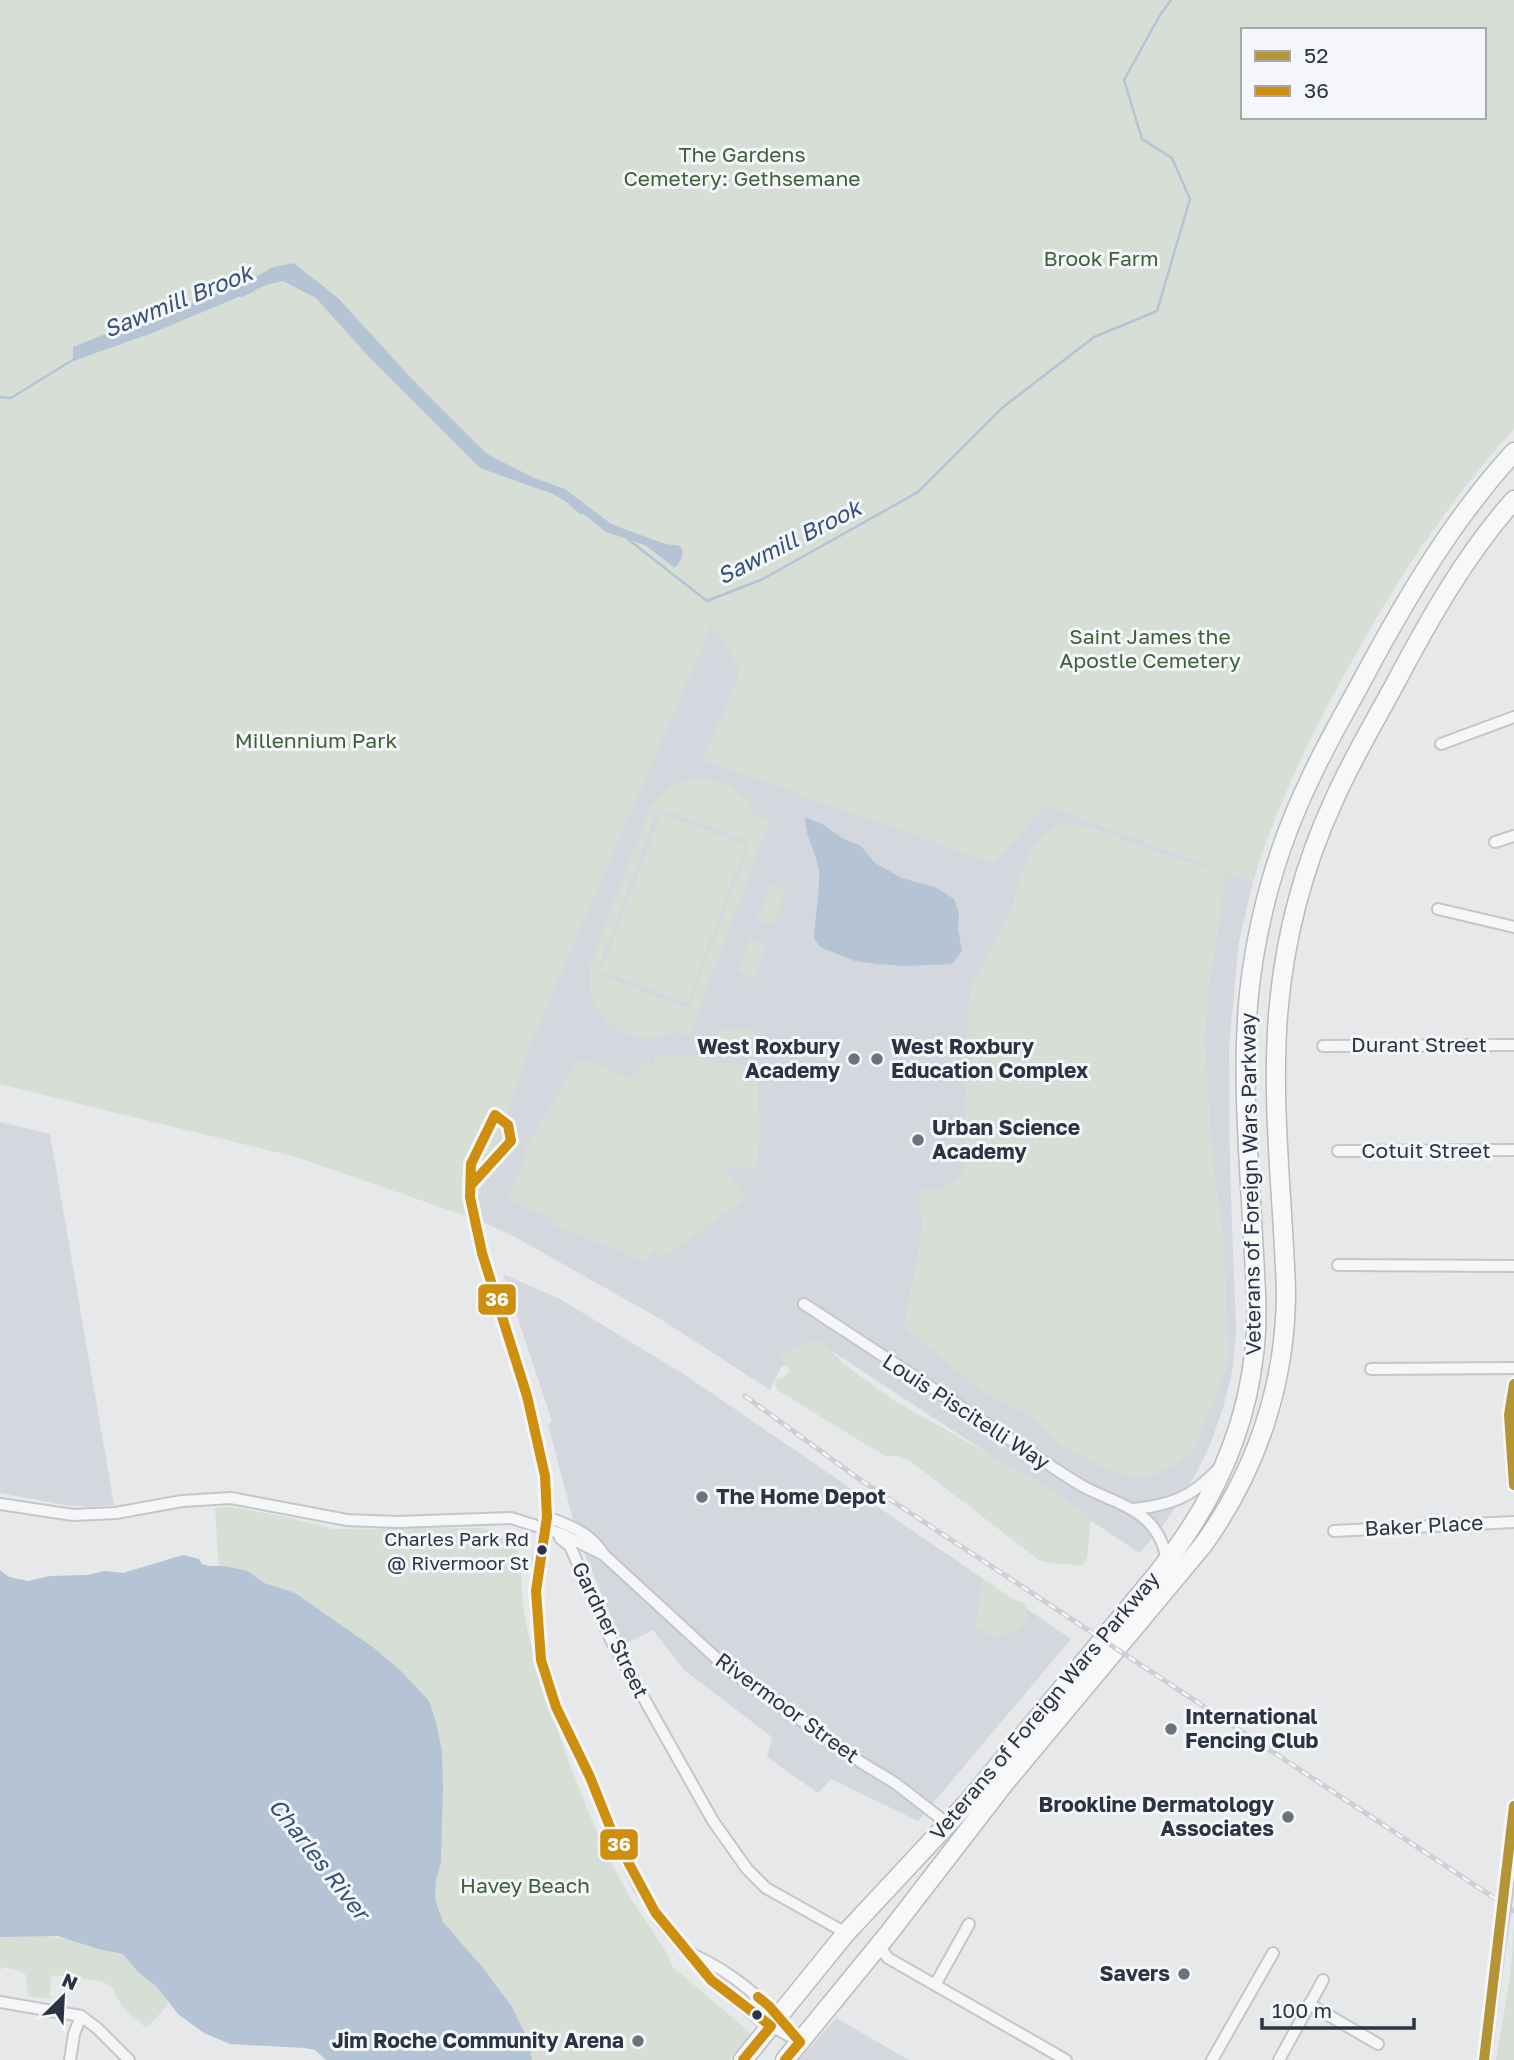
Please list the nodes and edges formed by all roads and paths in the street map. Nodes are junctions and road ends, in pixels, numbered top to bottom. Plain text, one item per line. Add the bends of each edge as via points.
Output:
1 (1514, 452) edge
2 (1514, 500) edge
3 (1514, 717) edge
4 (1441, 744) dead end
5 (1514, 836) edge
6 (1495, 842) dead end
7 (1438, 909) dead end
8 (1514, 927) edge
9 (1514, 1045) edge
10 (1324, 1046) dead end
11 (1279, 1140) junction
12 (1248, 1141) junction
13 (1514, 1150) edge
14 (1338, 1151) dead end
15 (472, 1184) junction
16 (1338, 1265) dead end
17 (1514, 1266) edge
18 (804, 1304) dead end
19 (1514, 1368) edge
20 (1371, 1369) dead end
21 (1514, 1384) edge
22 (1228, 1458) junction
23 (1514, 1485) edge
24 (0, 1504) edge
25 (1134, 1509) junction
26 (547, 1517) junction
27 (1514, 1522) edge
28 (545, 1530) junction
29 (1334, 1531) dead end
30 (604, 1555) junction
31 (1167, 1562) junction
32 (1514, 1807) edge
33 (947, 1824) junction
34 (969, 1924) dead end
35 (846, 1933) junction
36 (878, 1946) junction
37 (689, 1952) junction
38 (1273, 1953) dead end
39 (1323, 1980) dead end
40 (935, 1985) junction
41 (0, 2002) edge
42 (1309, 2004) junction
43 (81, 2016) junction
44 (775, 2022) junction
45 (800, 2042) junction
46 (1378, 2044) dead end
47 (70, 2060) edge
48 (129, 2060) edge
49 (743, 2060) edge
50 (785, 2060) edge
51 (1066, 2060) edge
52 (1212, 2060) edge
53 (1279, 2060) edge
54 (1484, 2060) edge

1 - 12 highway, Veterans of Foreign Wars Parkway via 1467,509 1415,586 1317,764 1288,831 1266,902 1252,974 1245,1048
2 - 11 highway, Veterans of Foreign Wars Parkway via 1437,608 1341,785 1319,836 1296,906 1281,988 1276,1070
3 - 4 street
5 - 6 street
7 - 8 street
9 - 10 street, Durant Street
11 - 12 highway
11 - 36 highway, Veterans of Foreign Wars Parkway via 1285,1328 1272,1401 1247,1472 1203,1545 1004,1784
12 - 22 highway, Veterans of Foreign Wars Parkway via 1255,1341 1247,1396
13 - 14 street, Cotuit Street
15 - 15 street via 510,1141 508,1124 495,1115 471,1164
15 - 26 street via 470,1197 482,1253 527,1396 545,1476
16 - 17 street
18 - 25 street, Louis Piscitelli Way via 1084,1487
19 - 20 street
21 - 23 street via 1509,1415
22 - 25 street via 1183,1498
22 - 31 highway, Veterans of Foreign Wars Parkway via 1202,1511
24 - 28 street, Rivermoor Street via 73,1515 231,1498 347,1520 511,1518
25 - 31 street, Louis Piscitelli Way via 1158,1533
26 - 28 street
26 - 30 street, Rivermoor Street via 575,1527
27 - 29 street, Baker Place
28 - 30 street, Rivermoor Street
28 - 35 street, Gardner Street via 570,1546 611,1640 713,1821 747,1869 766,1888
28 - 37 street via 536,1605 541,1660 556,1707 640,1888 663,1924
30 - 33 street, Rivermoor Street via 728,1669
31 - 33 highway, Veterans of Foreign Wars Parkway
32 - 54 street, bridge
33 - 35 highway, Veterans of Foreign Wars Parkway
34 - 40 street
35 - 44 highway, Veterans of Foreign Wars Parkway
36 - 40 street via 887,1958
36 - 45 highway, Veterans of Foreign Wars Parkway
37 - 44 street via 711,1980 759,2019
37 - 44 street via 722,1968 769,2006
38 - 52 street
39 - 42 street
40 - 51 street
41 - 43 street
42 - 46 street
42 - 53 street
43 - 47 street
43 - 48 street
44 - 45 street
44 - 49 highway, Veterans of Foreign Wars Parkway
45 - 50 highway, Veterans of Foreign Wars Parkway

